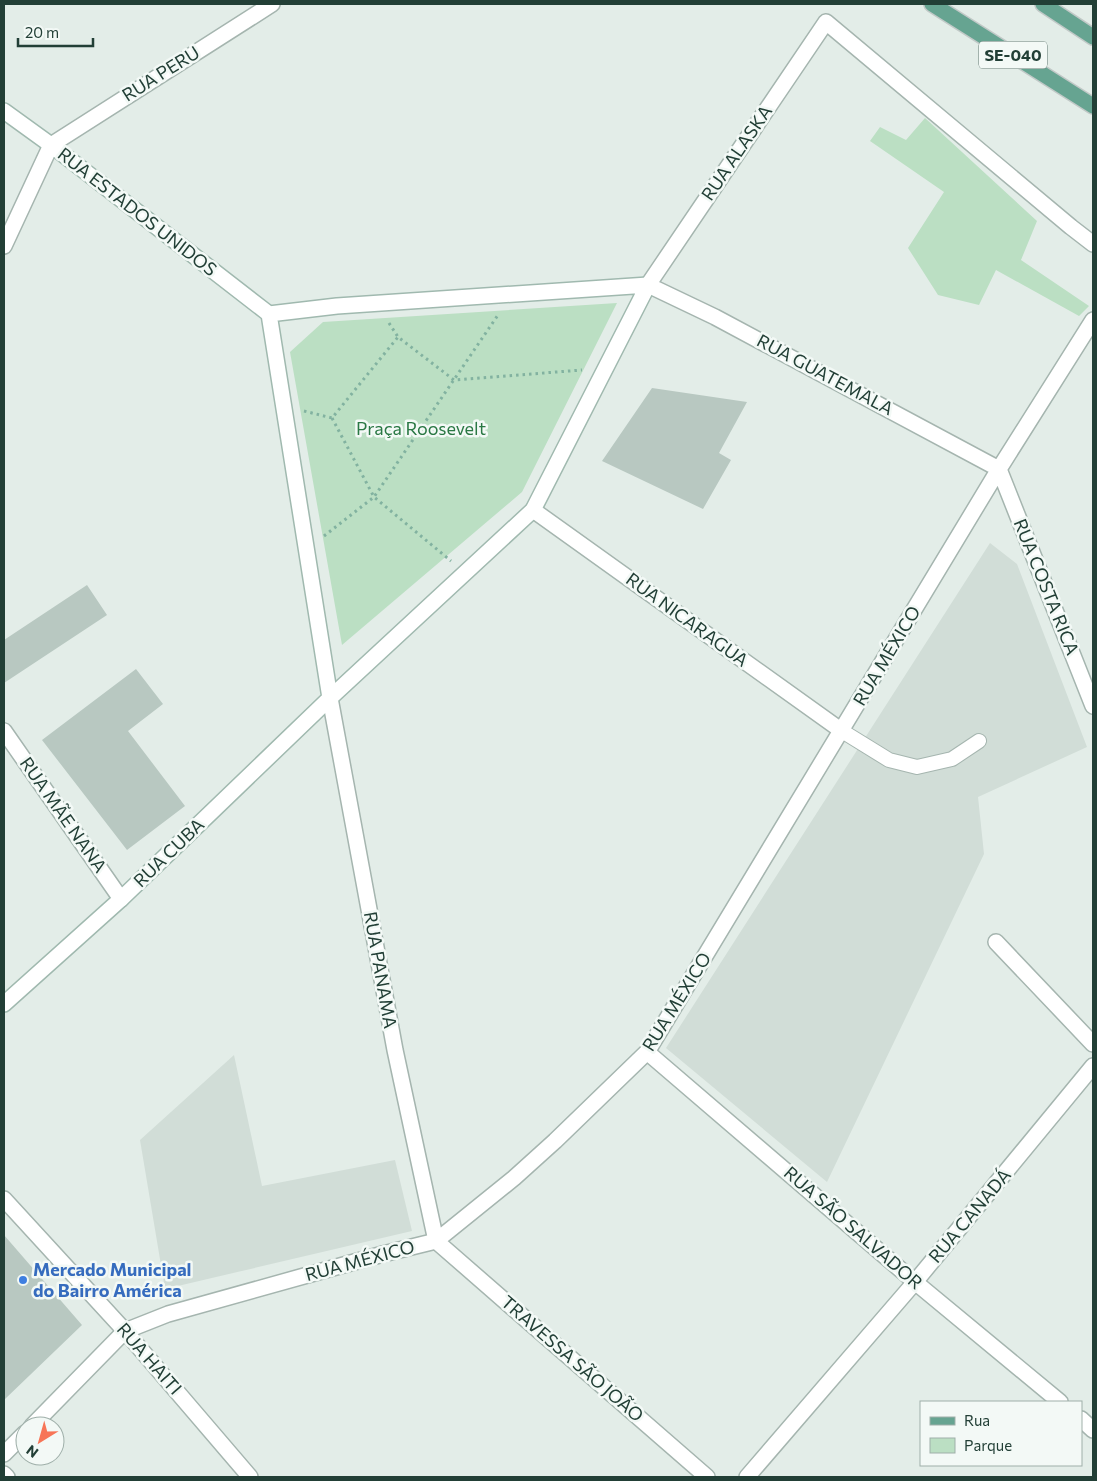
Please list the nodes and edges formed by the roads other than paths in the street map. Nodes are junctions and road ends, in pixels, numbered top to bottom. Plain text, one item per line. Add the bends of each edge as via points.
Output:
1 (272, 4) edge
2 (932, 4) edge
3 (1043, 4) edge
4 (1090, 32) edge
5 (1093, 106) edge
6 (4, 111) edge
7 (50, 145) junction
8 (1093, 244) edge
9 (4, 246) edge
10 (648, 285) junction
11 (269, 314) junction
12 (1093, 320) edge
13 (999, 469) junction
14 (533, 510) junction
15 (330, 698) junction
16 (1093, 706) edge
17 (4, 731) edge
18 (842, 731) junction
19 (978, 741) dead end
20 (121, 899) junction
21 (996, 942) dead end
22 (4, 1004) edge
23 (1093, 1044) edge
24 (648, 1052) junction
25 (1093, 1066) edge
26 (4, 1199) edge
27 (436, 1241) junction
28 (915, 1282) junction
29 (126, 1331) junction
30 (1059, 1401) edge
31 (42, 1416) edge
32 (1082, 1420) edge
33 (1093, 1430) edge
34 (15, 1443) edge
35 (4, 1454) edge
36 (4, 1474) edge
37 (7, 1477) edge
38 (250, 1477) edge
39 (707, 1477) edge
40 (747, 1477) edge

1 - 7 street, RUA PERU
2 - 5 main road, SE-040
3 - 4 main road
6 - 7 street, RUA ESTADOS UNIDOS
7 - 9 street
7 - 11 street, RUA ESTADOS UNIDOS
8 - 10 street, RUA ALASKA via 826,22
10 - 11 street via 376,303
10 - 13 street, RUA GUATEMALA via 715,317
10 - 14 street, RUA ALASKA
11 - 15 street, RUA PANAMA
12 - 13 street, RUA MÉXICO
13 - 16 street, RUA COSTA RICA
13 - 18 street, RUA MÉXICO
14 - 15 street, RUA CUBA
14 - 18 street, RUA NICARAGUA
15 - 20 street, RUA CUBA
15 - 27 street, RUA PANAMA via 395,1050
17 - 20 street, RUA MÃE NANA
18 - 19 lane via 889,760 918,767 952,759
18 - 24 street, RUA MÉXICO
20 - 22 street, RUA CUBA
21 - 23 street
24 - 27 street, RUA MÉXICO via 556,1141
24 - 28 street, RUA SÃO SALVADOR
25 - 28 street, RUA CANADÁ
26 - 29 street, RUA HAITI
27 - 29 street, RUA MÉXICO via 168,1314
27 - 39 street, TRAVESSA SÃO JOÃO
28 - 30 street, RUA SÃO SALVADOR
28 - 40 street, RUA CANADÁ
29 - 31 street, RUA MÉXICO
29 - 38 street, RUA HAITI
32 - 33 street
34 - 35 street
36 - 37 street

